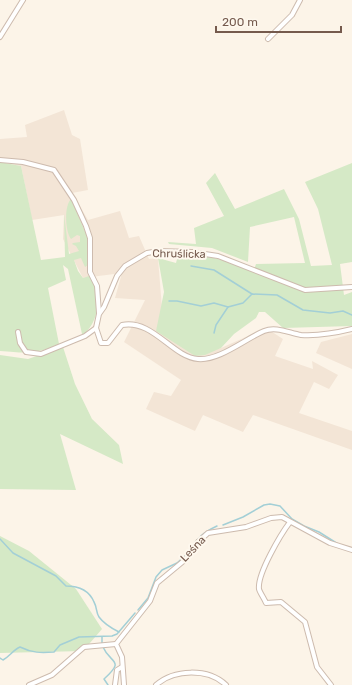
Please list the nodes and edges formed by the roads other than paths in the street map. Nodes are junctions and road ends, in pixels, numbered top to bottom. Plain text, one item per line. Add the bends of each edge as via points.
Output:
1 (22, 0) edge
2 (300, 0) edge
3 (0, 36) edge
4 (268, 39) dead end
5 (0, 160) edge
6 (352, 287) edge
7 (99, 314) junction
8 (96, 328) junction
9 (352, 329) edge
10 (18, 332) dead end
11 (290, 522) junction
12 (352, 550) edge
13 (116, 646) junction
14 (122, 667) junction
15 (29, 685) edge
16 (115, 685) edge
17 (124, 685) edge
18 (156, 685) edge
19 (226, 685) edge
20 (331, 685) edge

1 - 3 street
2 - 4 street via 292,15
5 - 7 street via 23,162 54,170 74,200 90,238 89,265 97,286
6 - 7 street, Chruślicka via 305,290 218,256 159,251 147,253 125,266 117,276
7 - 8 street, Chruślicka
8 - 9 street via 102,343 108,343 122,325 129,324 150,330 189,358 198,360 211,358 266,330 301,335 338,333
8 - 10 street via 85,336 41,354 26,352 20,343
11 - 12 street, Leśna via 330,543
11 - 13 street, Leśna via 282,517 271,518 246,527 208,534 198,542 186,559 157,583 150,601
11 - 20 street via 280,536 259,580 259,590 266,602 281,602 305,622 317,667
13 - 14 street via 122,657
13 - 15 street via 84,647 52,675
14 - 16 street via 117,670
14 - 17 street
18 - 19 street via 167,677 188,673 207,674 222,680

